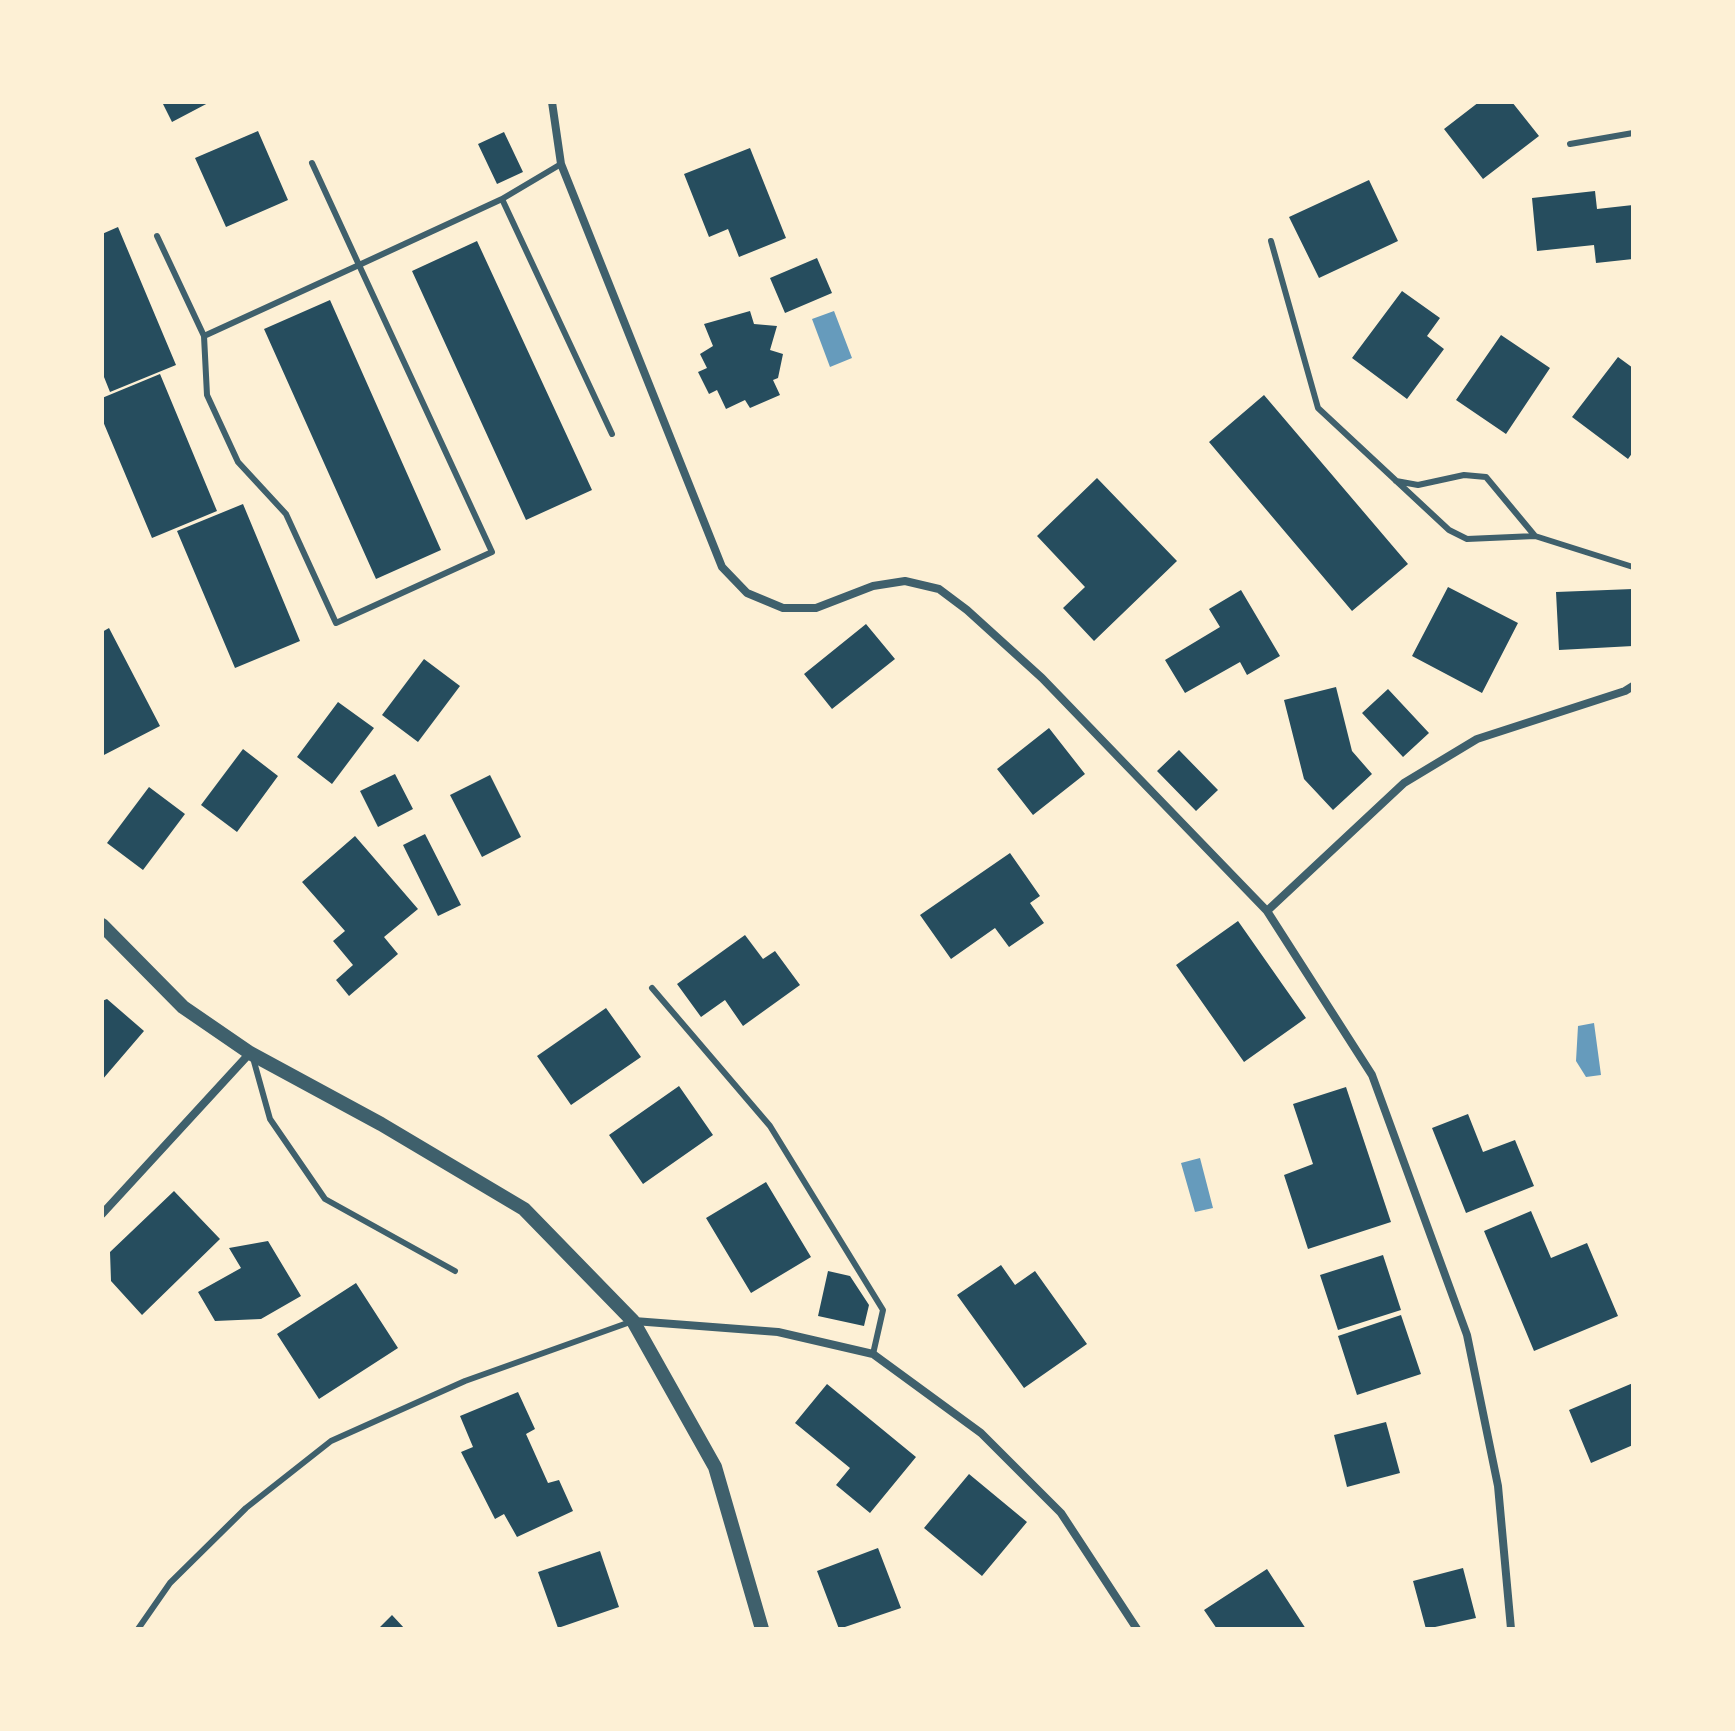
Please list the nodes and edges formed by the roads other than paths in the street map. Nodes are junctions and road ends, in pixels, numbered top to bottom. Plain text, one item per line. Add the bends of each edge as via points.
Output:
1 (552, 102) edge
2 (1633, 133) edge
3 (1570, 144) dead end
4 (312, 163) dead end
5 (561, 164) junction
6 (502, 199) junction
7 (157, 236) dead end
8 (1271, 241) dead end
9 (359, 265) junction
10 (204, 336) junction
11 (612, 434) dead end
12 (1396, 481) junction
13 (1535, 536) junction
14 (1633, 567) edge
15 (1633, 686) edge
16 (1267, 911) junction
17 (102, 925) edge
18 (652, 988) dead end
19 (251, 1054) junction
20 (102, 1214) edge
21 (455, 1271) dead end
22 (633, 1321) junction
23 (873, 1354) junction
24 (138, 1629) edge
25 (762, 1629) edge
26 (1137, 1629) edge
27 (1511, 1629) edge

1 - 5 street
2 - 3 lane
4 - 9 lane
5 - 6 lane
5 - 16 street via 722,567 738,584 783,608 816,608 873,586 905,581 939,589 1042,678
6 - 9 lane
6 - 11 lane
7 - 10 lane
8 - 12 lane via 1318,408
9 - 10 lane
9 - 10 lane via 492,552 336,623 286,514 238,462 207,395
12 - 13 lane via 1458,536
12 - 13 lane via 1418,485 1464,475 1486,477
13 - 14 lane
15 - 16 street via 1477,739 1404,783
16 - 27 street via 1372,1075 1467,1335 1498,1486
17 - 19 street via 183,1007
18 - 23 lane via 770,1126 883,1310
19 - 20 street
19 - 21 lane via 270,1119 325,1199
19 - 22 street via 524,1209
22 - 23 street via 778,1332
22 - 24 lane via 465,1381 331,1441 224,1529 170,1583
22 - 25 street via 715,1467
23 - 26 street via 981,1433 1061,1513

